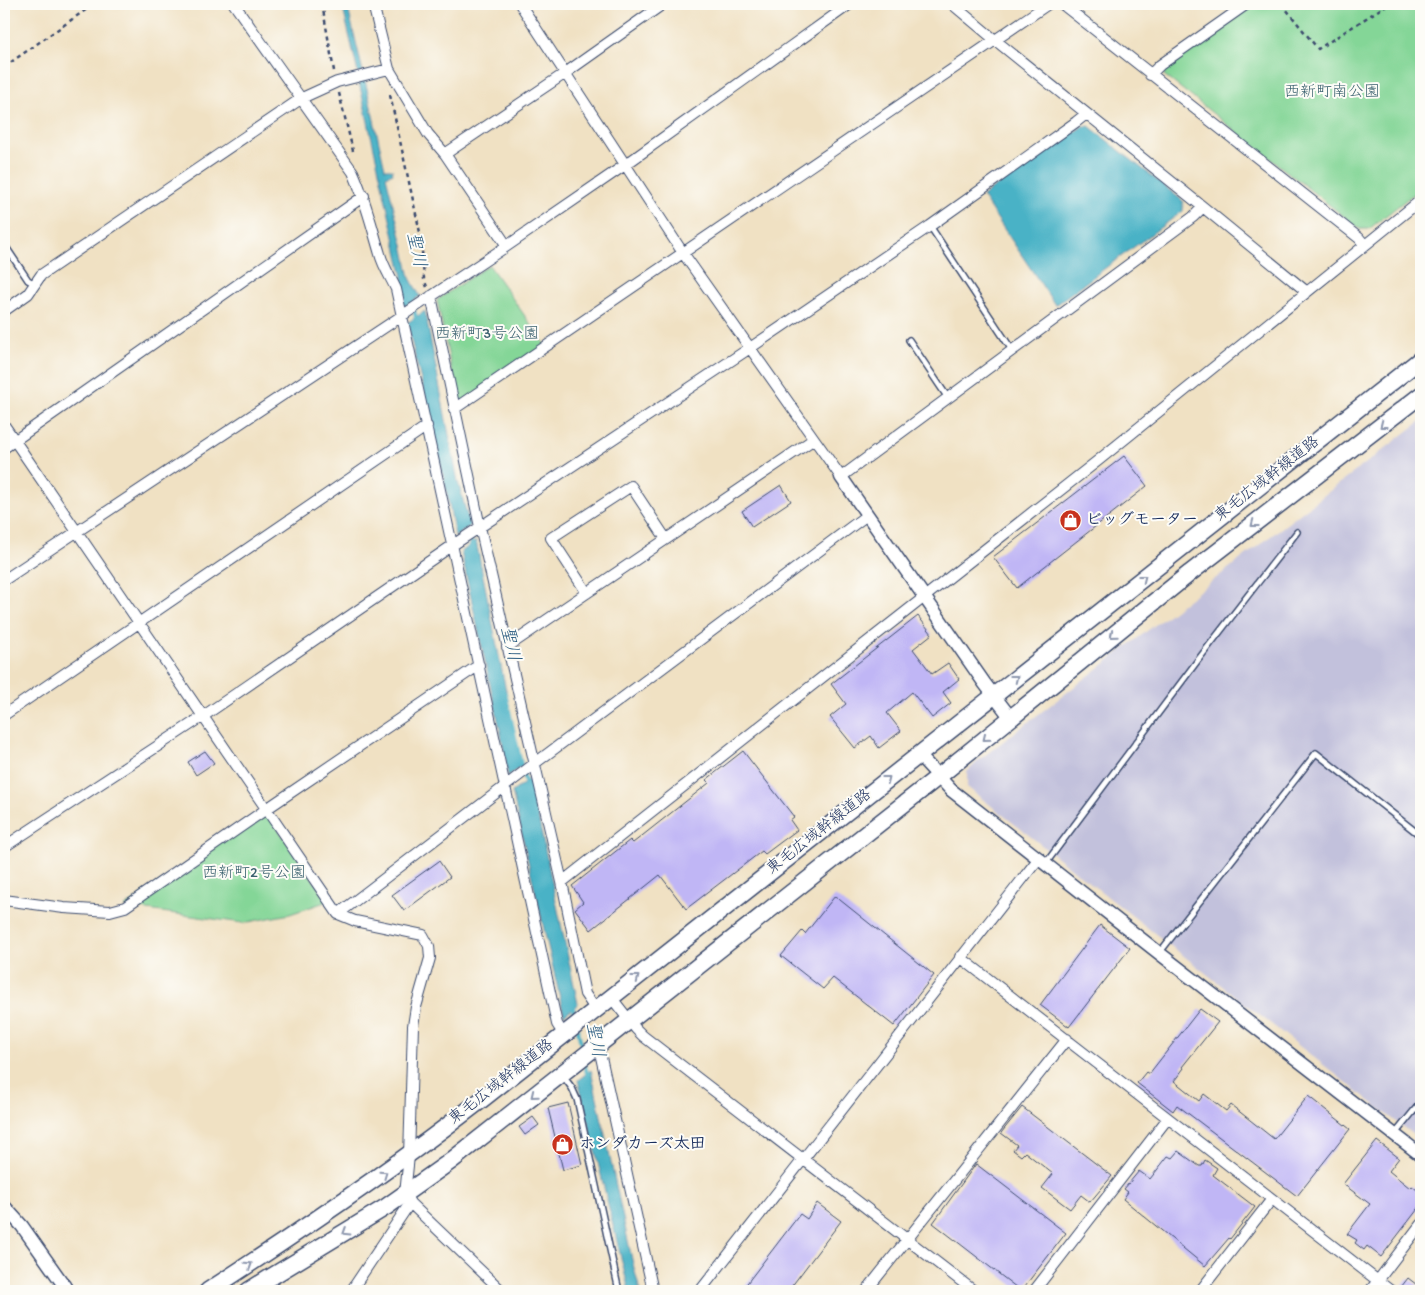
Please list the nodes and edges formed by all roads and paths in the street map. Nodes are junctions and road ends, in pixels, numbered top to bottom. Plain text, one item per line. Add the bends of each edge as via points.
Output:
1 (94, 4) edge
2 (234, 4) edge
3 (322, 4) edge
4 (373, 4) edge
5 (520, 4) edge
6 (662, 4) edge
7 (850, 4) edge
8 (952, 4) edge
9 (1048, 4) edge
10 (1062, 4) edge
11 (1247, 4) edge
12 (1282, 4) edge
13 (1388, 4) edge
14 (995, 40) junction
15 (4, 67) edge
16 (389, 69) junction
17 (564, 74) junction
18 (1150, 75) junction
19 (396, 80) junction
20 (340, 81) junction
21 (302, 98) junction
22 (1086, 114) junction
23 (445, 154) junction
24 (355, 158) dead end
25 (625, 165) junction
26 (364, 196) junction
27 (1421, 200) edge
28 (1204, 207) junction
29 (930, 226) junction
30 (4, 244) edge
31 (1364, 244) junction
32 (507, 246) junction
33 (683, 253) junction
34 (35, 284) junction
35 (1307, 292) junction
36 (431, 296) junction
37 (4, 311) edge
38 (404, 315) junction
39 (909, 340) dead end
40 (750, 348) junction
41 (1012, 350) junction
42 (1421, 359) edge
43 (1421, 395) edge
44 (948, 398) junction
45 (454, 409) junction
46 (4, 426) edge
47 (426, 426) junction
48 (814, 439) junction
49 (14, 441) junction
50 (4, 448) edge
51 (841, 477) junction
52 (867, 515) junction
53 (478, 528) junction
54 (77, 532) junction
55 (1297, 532) dead end
56 (666, 539) junction
57 (454, 544) junction
58 (4, 580) edge
59 (587, 593) junction
60 (925, 597) junction
61 (137, 623) junction
62 (507, 647) junction
63 (479, 665) junction
64 (994, 695) junction
65 (4, 715) edge
66 (202, 717) junction
67 (1011, 718) junction
68 (919, 755) junction
69 (532, 766) junction
70 (938, 777) junction
71 (508, 784) junction
72 (265, 810) junction
73 (1421, 836) edge
74 (4, 847) edge
75 (1042, 860) junction
76 (562, 882) junction
77 (4, 900) edge
78 (338, 914) junction
79 (1159, 953) junction
80 (960, 957) junction
81 (611, 998) junction
82 (590, 1014) junction
83 (629, 1020) junction
84 (565, 1034) junction
85 (1066, 1039) junction
86 (593, 1048) junction
87 (567, 1069) junction
88 (1421, 1102) edge
89 (1168, 1118) junction
90 (1394, 1135) junction
91 (1421, 1155) edge
92 (409, 1156) junction
93 (803, 1159) junction
94 (407, 1198) junction
95 (1272, 1199) junction
96 (4, 1206) edge
97 (1421, 1224) edge
98 (907, 1239) junction
99 (1378, 1281) junction
100 (68, 1291) edge
101 (208, 1291) edge
102 (248, 1291) edge
103 (351, 1291) edge
104 (502, 1291) edge
105 (619, 1291) edge
106 (653, 1291) edge
107 (700, 1291) edge
108 (866, 1291) edge
109 (974, 1291) edge
110 (1034, 1291) edge
111 (1200, 1291) edge
112 (1370, 1291) edge
113 (1391, 1291) edge

1 - 15 path
2 - 21 street
3 - 20 path
4 - 16 street
5 - 17 street
6 - 17 street
7 - 25 street
8 - 14 street
9 - 14 street
10 - 18 street
11 - 18 street
12 - 13 path via 1318,49
14 - 22 street
14 - 33 street
16 - 19 street
16 - 20 street
17 - 23 street
17 - 25 street
18 - 31 street
19 - 23 street via 428,134
19 - 36 path via 389,90 421,237 424,279
20 - 21 street
20 - 24 path
21 - 26 street via 353,172
21 - 34 street via 41,275
22 - 28 street
22 - 29 street
23 - 32 street
25 - 32 street
25 - 33 street
26 - 38 street via 380,254
26 - 49 street
27 - 31 street
28 - 35 street
28 - 41 street
29 - 40 street
29 - 41 lane
30 - 34 lane via 28,280
31 - 35 street
32 - 36 street
33 - 40 street
33 - 45 street
34 - 37 street via 28,294
35 - 60 street
36 - 38 street
36 - 45 street
38 - 47 street
38 - 54 street
39 - 44 lane
40 - 48 street
40 - 53 street
41 - 44 street
64 -> 42 highway, 東毛広域幹線道路
43 -> 67 highway, 東毛広域幹線道路 via 1190,572
44 - 51 street
45 - 53 street
46 - 49 street
47 - 57 street
47 - 61 street
48 - 51 street
48 - 56 street
49 - 50 street
49 - 54 street
51 - 52 street
52 - 60 street
52 - 69 street
53 - 57 street
53 - 62 street
54 - 58 street
54 - 61 street
55 - 75 lane
56 - 59 street
56 - 59 street via 631,486 551,538
57 - 63 street
57 - 66 street
59 - 62 street
60 - 64 street
60 - 76 street
61 - 65 street
61 - 66 street
62 - 69 street
63 - 71 street
63 - 72 street
64 - 67 street
64 - 68 highway, 東毛広域幹線道路
66 - 72 street
66 - 74 street
67 -> 70 highway, 東毛広域幹線道路
68 - 70 street
81 -> 68 highway, 東毛広域幹線道路
69 - 71 street
69 - 76 street
70 - 75 street
70 - 83 highway, 東毛広域幹線道路
71 - 78 street
71 - 84 street via 557,1024
72 - 77 street via 125,907 110,911
72 - 78 street
73 - 79 lane via 1316,753
75 - 79 street
75 - 80 street
76 - 82 street
78 - 92 street via 423,935 428,946 430,958 413,1026
79 - 90 street
80 - 85 street
80 - 93 street
81 - 82 highway, 東毛広域幹線道路
81 - 83 street
82 - 84 highway, 東毛広域幹線道路
83 - 86 highway, 東毛広域幹線道路
83 - 93 street via 643,1036
84 - 92 highway, 東毛広域幹線道路
85 - 89 street
85 - 98 street
86 - 87 highway, 東毛広域幹線道路
86 - 106 street via 601,1057
87 -> 94 highway, 東毛広域幹線道路
87 - 105 lane via 577,1099
88 - 90 lane
89 - 95 street
89 - 110 street
90 - 91 street
92 - 94 street
101 -> 92 highway, 東毛広域幹線道路
93 - 98 street
93 - 107 street
94 -> 102 highway, 東毛広域幹線道路
94 - 103 street
94 - 104 street
95 - 99 street
95 - 111 street
96 - 100 street
97 - 99 street
98 - 108 street
98 - 109 street
99 - 112 street
99 - 113 street

